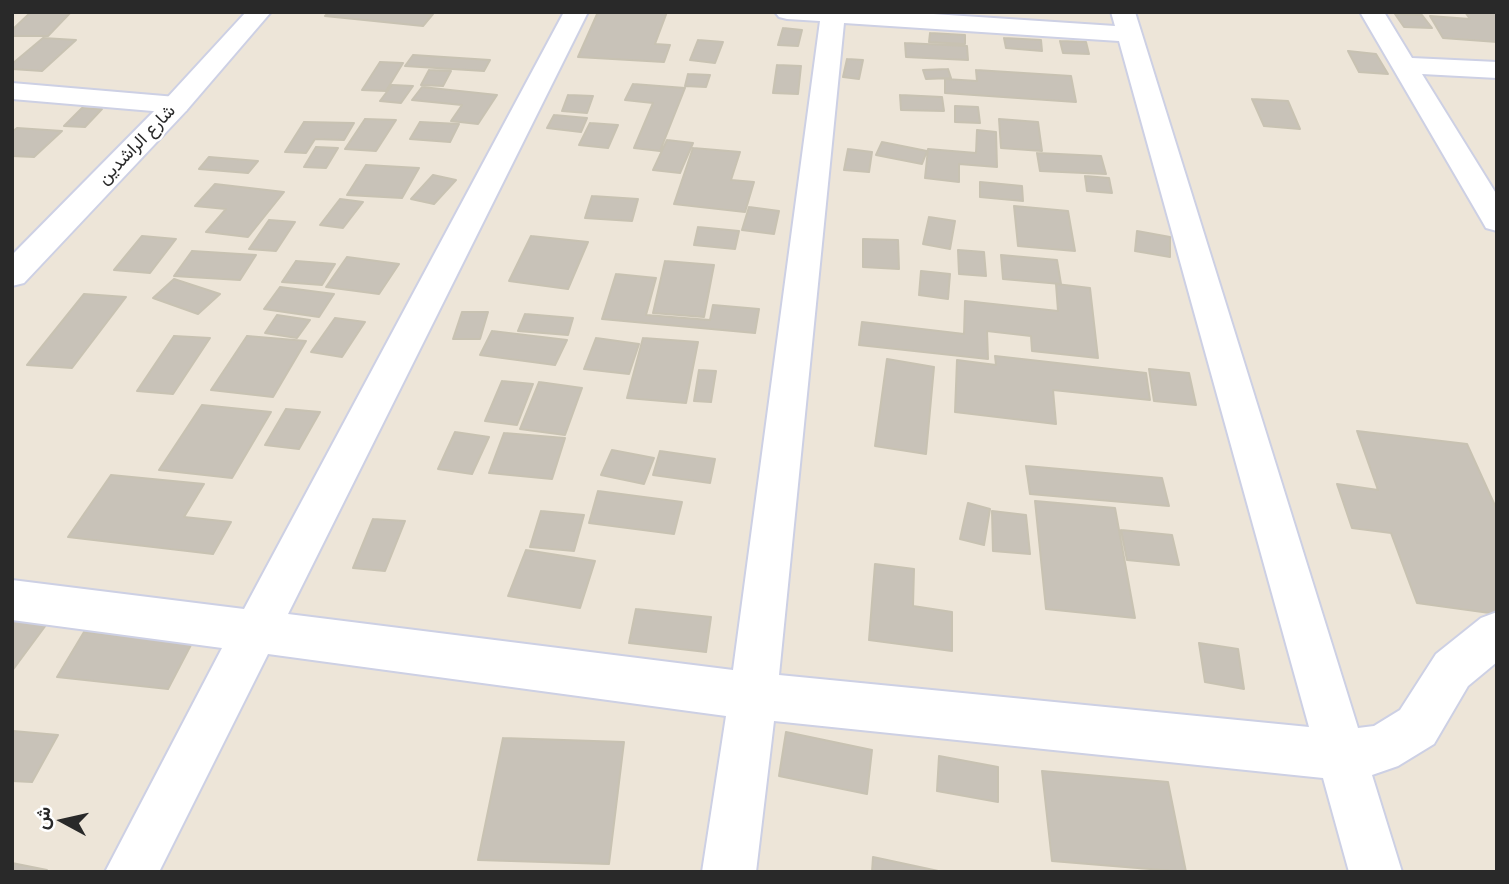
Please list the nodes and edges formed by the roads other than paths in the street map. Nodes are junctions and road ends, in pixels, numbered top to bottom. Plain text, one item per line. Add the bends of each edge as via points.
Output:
1 (259, 12) edge
2 (576, 12) edge
3 (787, 12) edge
4 (1372, 12) edge
5 (833, 14) edge
6 (1126, 23) edge
7 (1406, 65) junction
8 (1497, 70) edge
9 (12, 91) edge
10 (176, 105) junction
11 (1497, 221) edge
12 (12, 275) edge
13 (12, 600) edge
14 (257, 630) junction
15 (1497, 633) edge
16 (753, 696) junction
17 (1342, 755) junction
18 (131, 872) edge
19 (729, 872) edge
20 (1376, 872) edge

1 - 10 street, شارع الراشدين
2 - 14 street
3 - 5 street
4 - 7 street
5 - 6 street
5 - 16 street
6 - 17 street
7 - 8 street
7 - 11 street
9 - 10 street
10 - 12 street, شارع الراشدين
13 - 14 street
14 - 16 street
14 - 18 street
15 - 17 street via 1452,670 1418,727 1381,749
16 - 17 street
16 - 19 street
17 - 20 street

